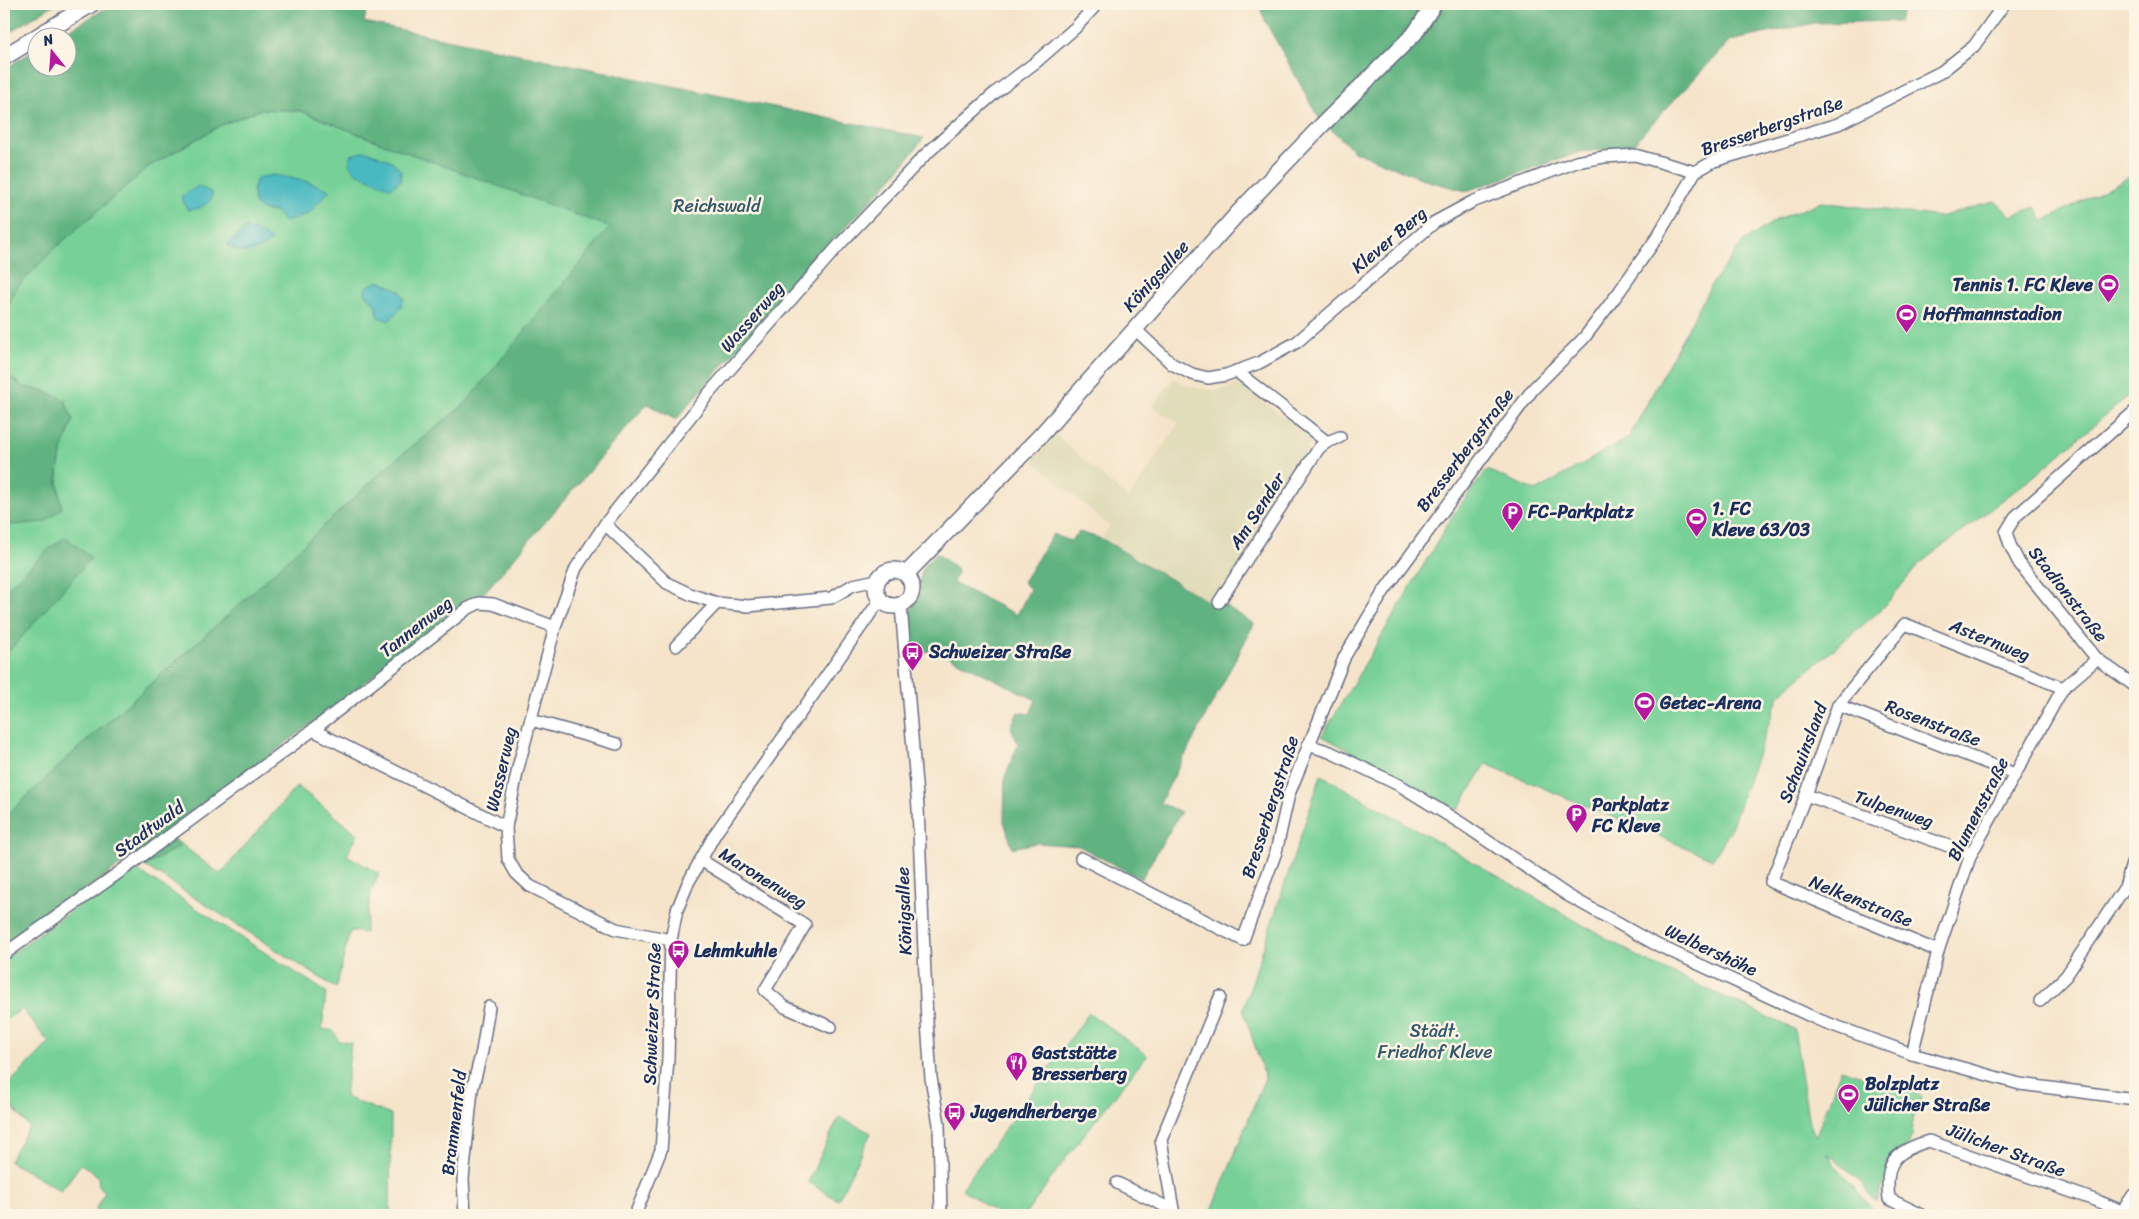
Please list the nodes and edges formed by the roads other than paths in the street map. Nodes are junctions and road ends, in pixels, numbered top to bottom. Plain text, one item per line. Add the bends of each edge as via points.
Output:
1 (91, 4) edge
2 (1097, 4) edge
3 (1434, 4) edge
4 (2004, 4) edge
5 (4, 57) edge
6 (1695, 172) junction
7 (1135, 329) junction
8 (1236, 371) junction
9 (2135, 413) edge
10 (1340, 437) dead end
11 (1327, 442) junction
12 (604, 524) junction
13 (906, 574) junction
14 (877, 580) junction
15 (880, 600) junction
16 (1219, 602) dead end
17 (717, 603) junction
18 (901, 606) junction
19 (1905, 624) joint
20 (555, 627) junction
21 (676, 646) dead end
22 (2097, 659) junction
23 (2135, 686) edge
24 (2063, 688) junction
25 (1838, 705) junction
26 (530, 720) junction
27 (313, 730) junction
28 (618, 744) dead end
29 (1308, 744) junction
30 (2015, 774) junction
31 (1806, 795) junction
32 (506, 827) junction
33 (1971, 854) junction
34 (2135, 854) edge
35 (1081, 858) dead end
36 (701, 860) junction
37 (1771, 882) joint
38 (671, 940) junction
39 (1938, 951) junction
40 (4, 954) edge
41 (1220, 997) dead end
42 (2040, 1001) dead end
43 (489, 1007) dead end
44 (831, 1027) dead end
45 (1912, 1054) junction
46 (2135, 1098) edge
47 (1117, 1183) dead end
48 (2135, 1196) edge
49 (1174, 1213) edge
50 (2123, 1214) edge
51 (465, 1215) edge
52 (635, 1215) edge
53 (941, 1215) edge
54 (1922, 1215) edge

1 - 5 main road
2 - 12 street, Wasserweg via 1068,33 925,155 845,238 710,392
3 - 7 street, Königsallee via 1410,37 1251,200
4 - 6 street, Bresserbergstraße via 1974,46 1940,72 1838,124 1714,161
6 - 8 street, Klever Berg via 1635,155 1604,156 1576,162 1472,202 1435,222 1297,342 1259,363
6 - 29 street, Bresserbergstraße via 1656,239 1619,292 1584,338 1532,389 1384,591 1345,656
7 - 8 street, Klever Berg via 1172,364 1192,374 1208,378
7 - 13 street, Königsallee via 1041,435
8 - 11 street
9 - 22 street, Stadionstraße via 2015,518 2006,532 2019,563
10 - 11 street, Am Sender
11 - 16 street, Am Sender via 1319,448
12 - 17 street via 667,582
12 - 20 street, Wasserweg via 576,568
13 - 14 street via 888,571
13 - 18 street via 911,580 911,595
14 - 15 street via 876,594
14 - 17 street via 853,585 831,598 748,606
15 - 18 street via 892,607
15 - 36 street, Schweizer Straße via 715,834
17 - 21 street
18 - 53 street, Königsallee via 918,808 931,1078 939,1124
19 - 24 street, Asternweg
19 - 25 street, Schauinsland
20 - 26 street, Wasserweg
20 - 27 street, Tannenweg via 492,604 479,603 467,609
22 - 23 street, Stadionstraße
22 - 24 street, Blumenstraße
24 - 30 street, Blumenstraße
25 - 30 street, Rosenstraße
25 - 31 street, Schauinsland
26 - 28 street, Wasserweg
26 - 32 street, Wasserweg
27 - 32 street
27 - 40 street, Stadtwald
29 - 35 street, Bresserbergstraße via 1289,794 1276,852 1243,940
29 - 45 street, Welbershöhe via 1401,786 1567,895 1654,943 1819,1020
30 - 33 street, Blumenstraße
31 - 33 street, Tulpenweg
31 - 37 street, Schauinsland
32 - 38 street via 508,859 516,873 530,886 616,929
33 - 39 street, Blumenstraße
34 - 42 street via 2125,887 2066,976
36 - 38 street, Schweizer Straße via 677,910
36 - 44 street, Maronenweg via 805,925 766,990 785,1007
37 - 39 street, Nelkenstraße
38 - 52 street, Schweizer Straße via 668,1059 661,1150
39 - 45 street, Blumenstraße
41 - 49 street via 1162,1140
43 - 51 street, Brammenfeld via 472,1090 463,1179
45 - 46 street, Welbershöhe via 2020,1084
47 - 49 street
48 - 50 street
50 - 54 street, Jülicher Straße via 2100,1202 1929,1141 1903,1150 1894,1160 1887,1186 1889,1198

